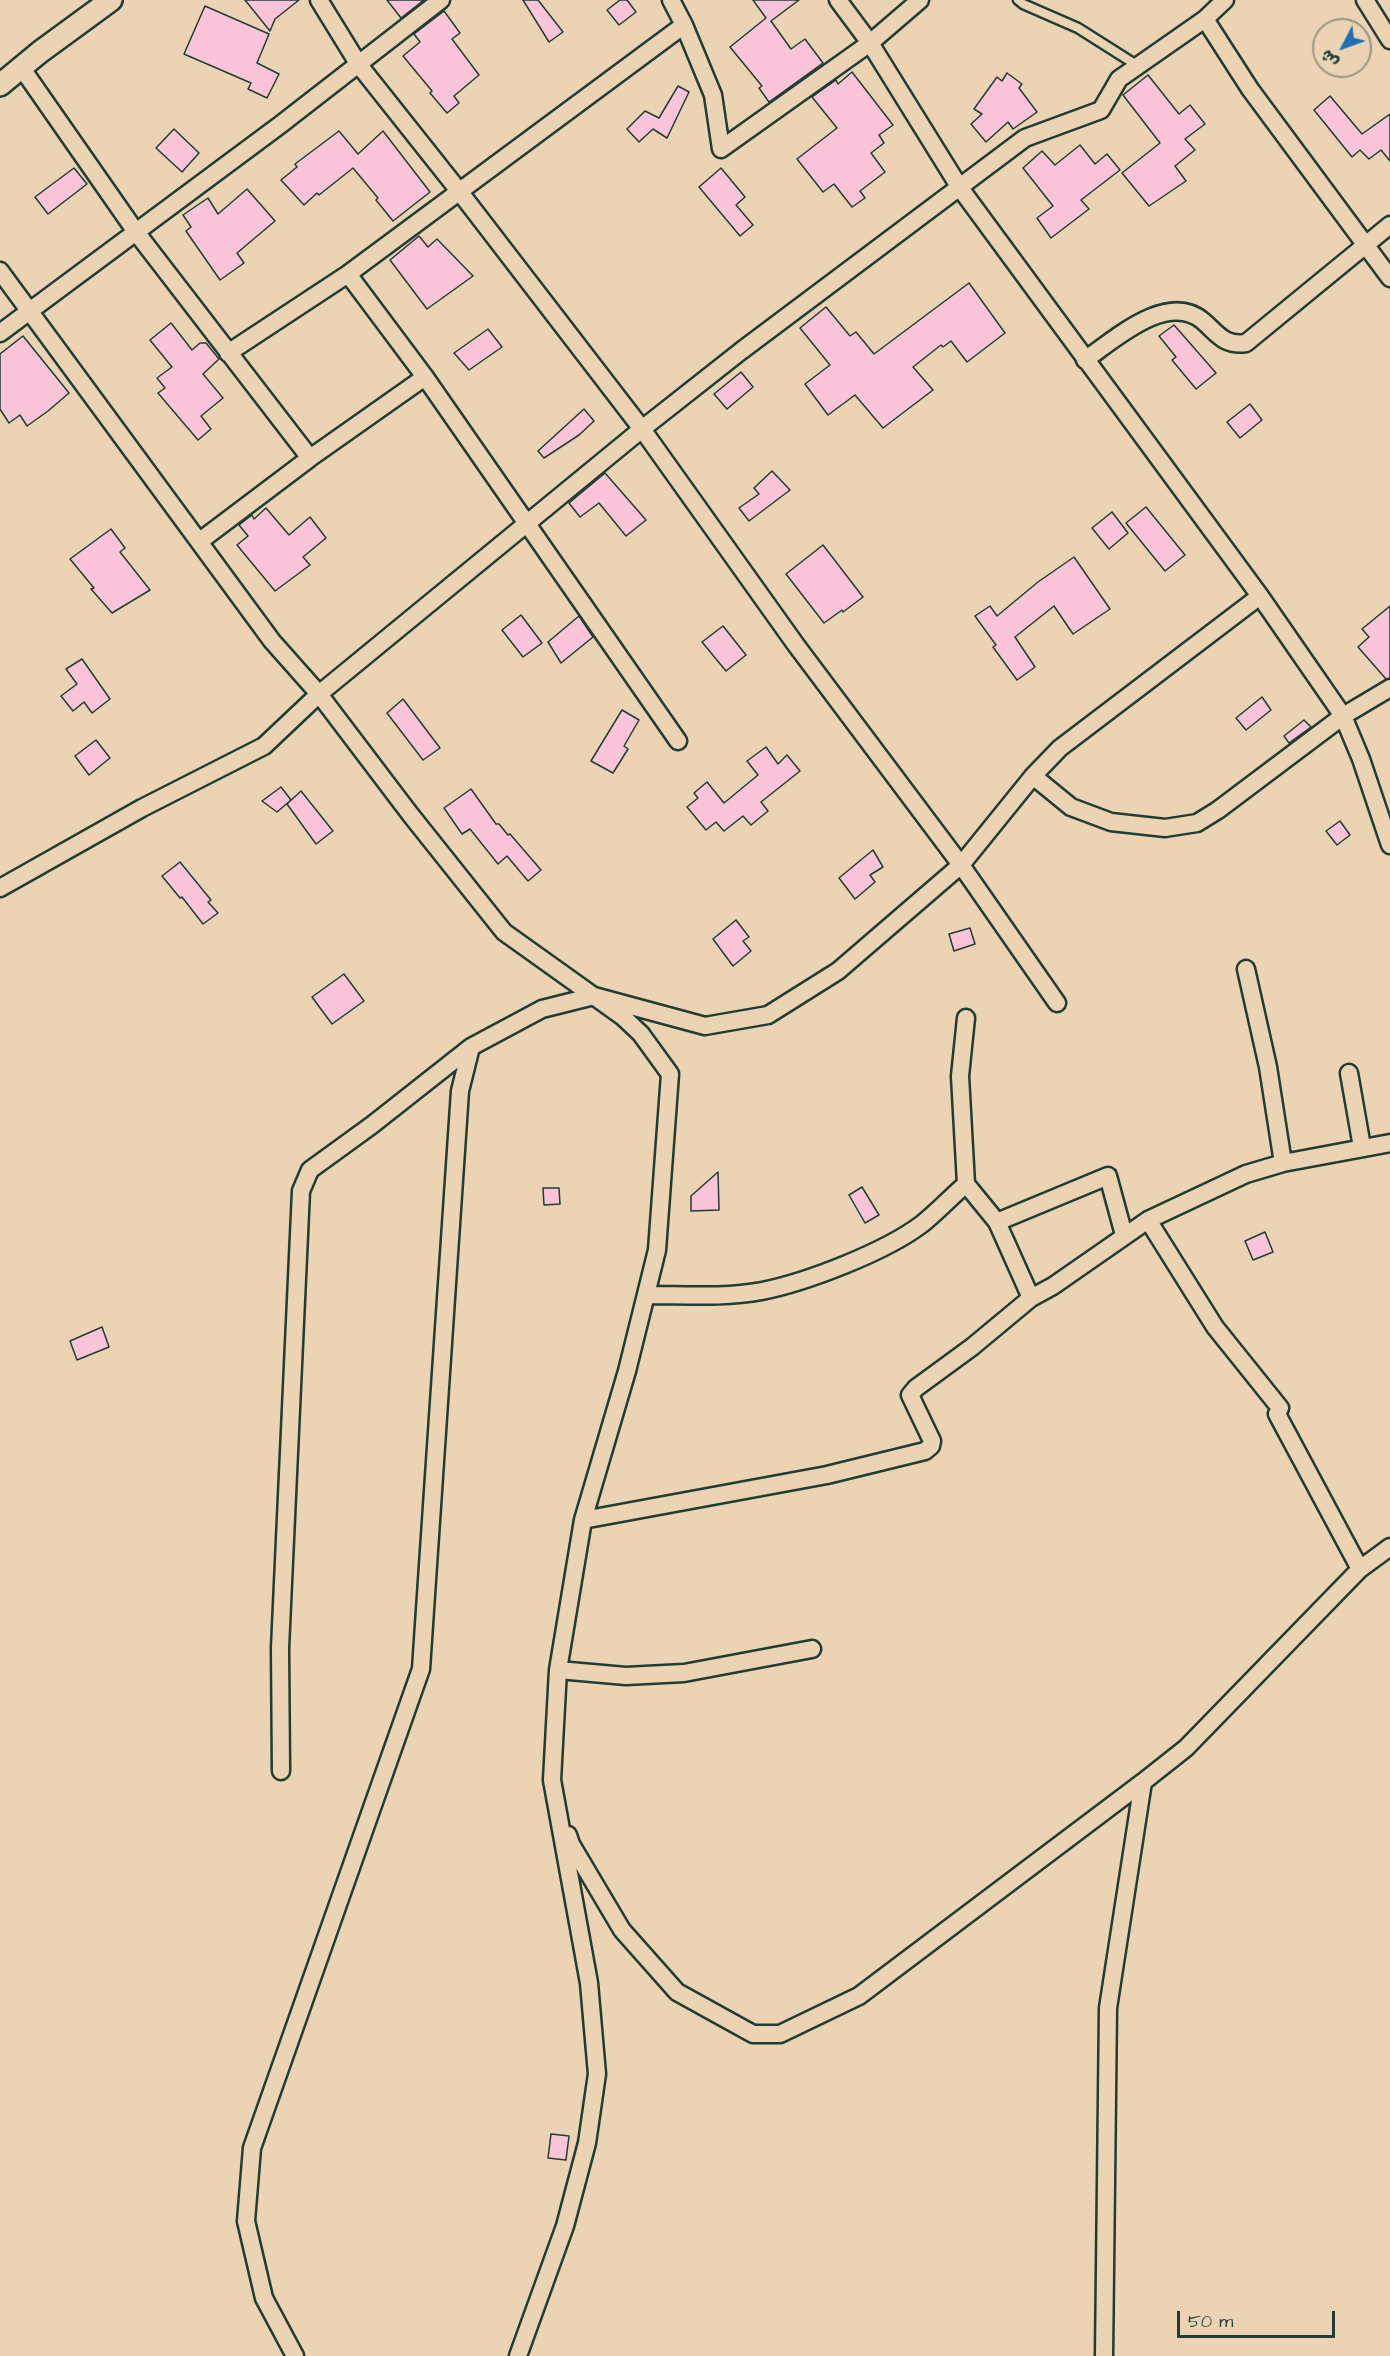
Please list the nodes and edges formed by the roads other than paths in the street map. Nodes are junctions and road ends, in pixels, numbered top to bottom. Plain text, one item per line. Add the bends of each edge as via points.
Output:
1 (111, 0) edge
2 (319, 0) edge
3 (441, 0) edge
4 (671, 0) edge
5 (838, 0) edge
6 (920, 0) edge
7 (1018, 0) edge
8 (1225, 0) edge
9 (1365, 0) edge
10 (1204, 19) junction
11 (684, 25) junction
12 (1390, 39) edge
13 (870, 43) junction
14 (359, 65) junction
15 (1138, 66) junction
16 (21, 67) junction
17 (0, 85) edge
18 (960, 189) junction
19 (459, 191) junction
20 (1390, 225) edge
21 (136, 232) junction
22 (1365, 245) junction
23 (0, 271) edge
24 (348, 274) junction
25 (1390, 278) edge
26 (31, 311) junction
27 (0, 333) edge
28 (228, 353) junction
29 (1085, 360) junction
30 (425, 377) junction
31 (642, 429) junction
32 (310, 458) junction
33 (527, 523) junction
34 (200, 541) junction
35 (1260, 596) junction
36 (1390, 688) edge
37 (319, 694) junction
38 (1343, 716) junction
39 (678, 741) dead end
40 (1033, 776) junction
41 (1390, 845) edge
42 (961, 865) junction
43 (0, 888) edge
44 (1246, 969) dead end
45 (594, 996) junction
46 (1057, 1003) dead end
47 (966, 1018) dead end
48 (471, 1047) junction
49 (1349, 1073) dead end
50 (1390, 1143) edge
51 (1362, 1146) junction
52 (1283, 1163) junction
53 (966, 1184) junction
54 (1148, 1220) junction
55 (996, 1222) junction
56 (1124, 1234) junction
57 (647, 1294) junction
58 (1031, 1298) junction
59 (583, 1520) junction
60 (1390, 1547) edge
61 (1360, 1569) junction
62 (812, 1649) dead end
63 (558, 1670) junction
64 (281, 1771) dead end
65 (552, 1780) junction
66 (1143, 1782) junction
67 (295, 2356) edge
68 (518, 2356) edge
69 (1104, 2356) edge

1 - 16 street
2 - 14 street
3 - 14 street
4 - 11 street
5 - 13 street
6 - 13 street
7 - 15 lane via 1078,28
8 - 10 street
9 - 12 street
10 - 15 street
10 - 22 street
11 - 13 street via 713,94 721,149
11 - 19 street
13 - 18 street
14 - 19 street
14 - 21 street
15 - 18 street via 1119,79 1101,111 1025,138
16 - 17 street
16 - 21 street
18 - 29 street
18 - 31 street
19 - 24 street
19 - 31 street
20 - 22 street
21 - 26 street
21 - 28 street
22 - 25 street
22 - 29 street via 1246,343 1234,345 1218,337 1202,320 1182,310 1141,320
23 - 26 street
24 - 28 street
24 - 30 street
26 - 27 street
26 - 34 street
28 - 32 street
29 - 35 street
30 - 32 street
30 - 33 street
31 - 33 street
31 - 42 street via 796,645
32 - 34 street
33 - 37 street
33 - 39 street
34 - 37 street via 272,641
35 - 38 street
35 - 40 street via 1060,748
36 - 38 street
37 - 43 street via 264,746 142,808
37 - 45 street via 504,932
38 - 40 street via 1197,823 1165,828 1111,822 1071,807
38 - 41 street
40 - 42 street
42 - 45 street via 838,971 768,1015 705,1026
42 - 46 street
44 - 52 street via 1268,1067
45 - 48 street via 542,1010
45 - 57 street via 641,1034 670,1074 657,1250
47 - 53 street via 960,1076
48 - 64 street via 310,1170 301,1191 280,1648
48 - 67 street via 460,1091 421,1669 252,2148 246,2221 264,2298
49 - 51 street
50 - 51 street
51 - 52 street
52 - 54 street via 1246,1174
53 - 55 street
53 - 57 street via 922,1224 819,1274 762,1291 713,1296
54 - 56 street
54 - 61 street via 1215,1327 1280,1408 1277,1414
55 - 56 street via 1108,1176
55 - 58 street
56 - 58 street
57 - 59 street
58 - 59 street via 910,1395 932,1441 925,1451 827,1475
59 - 63 street
60 - 61 street
61 - 66 street via 1186,1748
62 - 63 street via 684,1673 626,1676
63 - 65 street
65 - 66 street via 571,1844 622,1930 677,1992 753,2034 780,2034 859,1996
65 - 68 street via 589,1983 597,2074 587,2143 565,2226
66 - 69 street via 1108,2008

